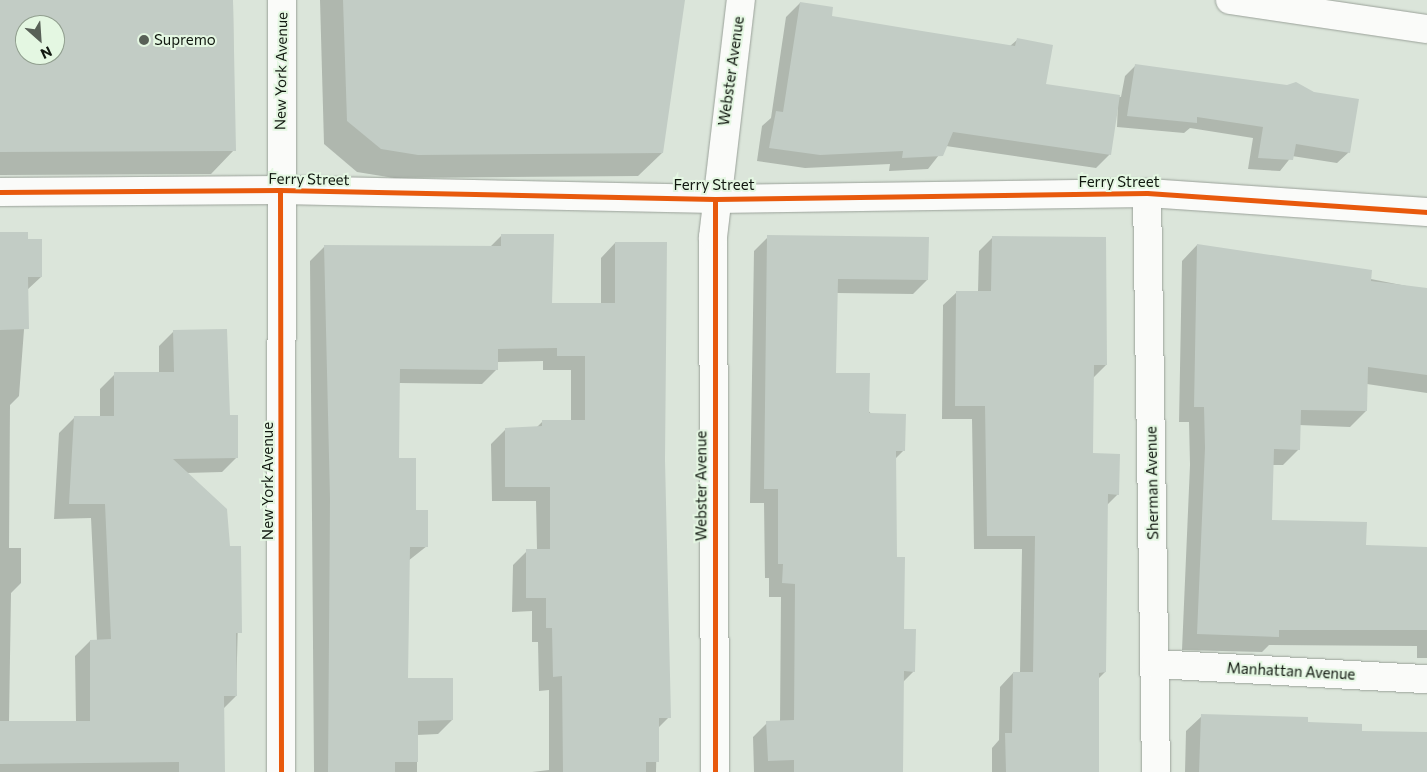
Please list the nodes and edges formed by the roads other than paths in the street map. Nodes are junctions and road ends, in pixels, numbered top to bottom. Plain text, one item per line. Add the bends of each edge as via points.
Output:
1 (282, 0) edge
2 (741, 0) edge
3 (1230, 0) edge
4 (1427, 29) edge
5 (280, 190) junction
6 (0, 192) edge
7 (1147, 193) junction
8 (715, 199) junction
9 (1427, 212) edge
10 (1155, 664) junction
11 (1427, 679) edge
12 (282, 772) edge
13 (715, 772) edge
14 (1156, 772) edge

1 - 5 street, New York Avenue
2 - 8 street, Webster Avenue
3 - 4 street
5 - 6 street, Ferry Street
5 - 8 street, Ferry Street
5 - 12 street, New York Avenue
7 - 8 street, Ferry Street
7 - 9 street, Ferry Street
7 - 10 street, Sherman Avenue
8 - 13 street, Webster Avenue
10 - 11 street, Manhattan Avenue
10 - 14 street, Sherman Avenue

